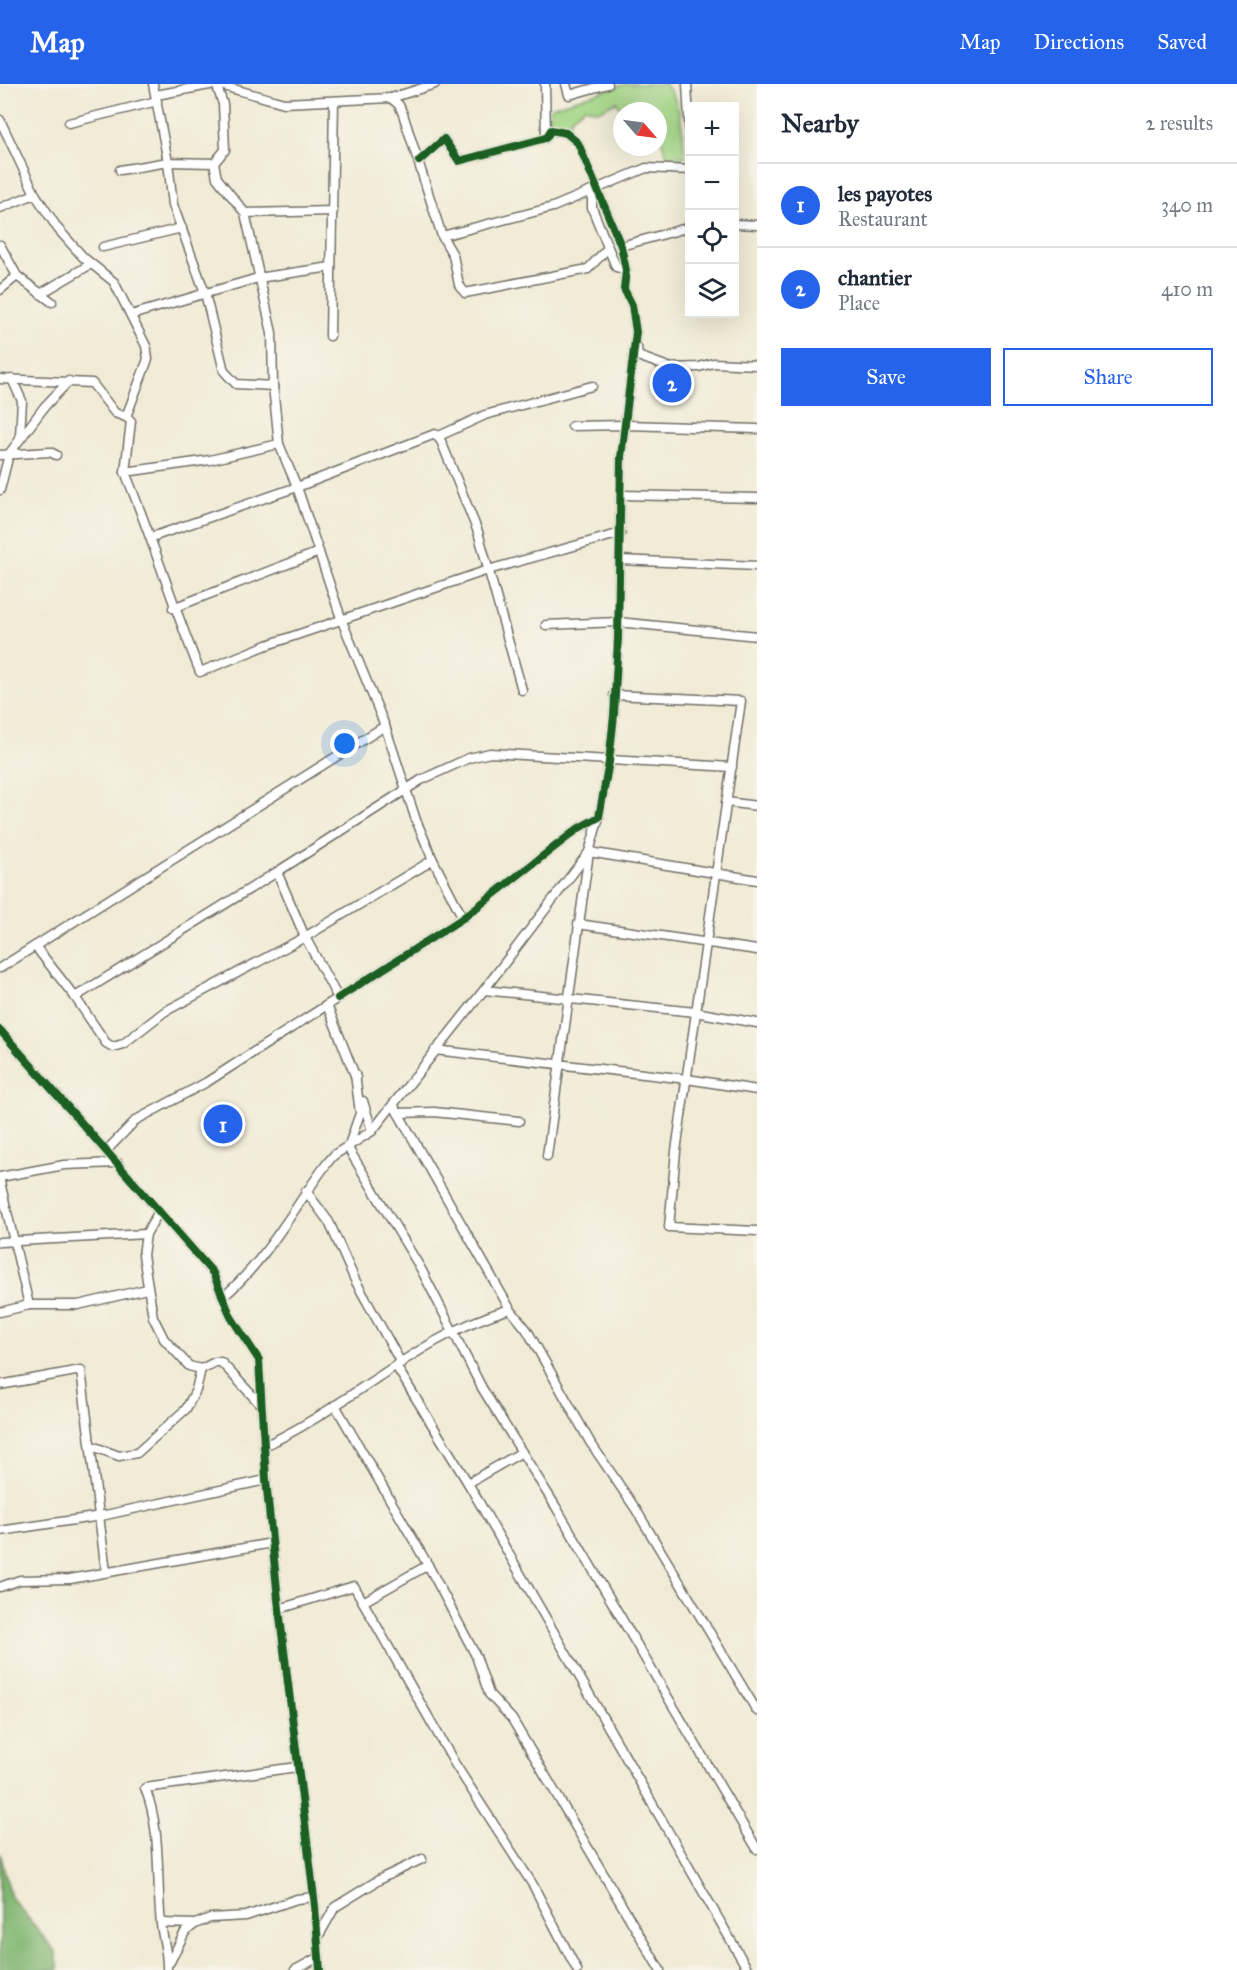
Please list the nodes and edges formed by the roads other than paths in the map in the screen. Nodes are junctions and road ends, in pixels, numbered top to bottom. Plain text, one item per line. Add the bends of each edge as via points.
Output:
1 (153, 84) edge
2 (216, 84) edge
3 (435, 84) edge
4 (545, 84) edge
5 (566, 84) edge
6 (608, 84) edge
7 (687, 84) edge
8 (157, 98) junction
9 (391, 98) junction
10 (334, 101) junction
11 (688, 102) edge
12 (0, 120) edge
13 (69, 123) dead end
14 (546, 138) junction
15 (419, 161) junction
16 (168, 162) junction
17 (214, 163) junction
18 (120, 170) dead end
19 (685, 170) edge
20 (596, 189) junction
21 (35, 194) junction
22 (0, 208) edge
23 (333, 211) junction
24 (245, 213) junction
25 (739, 224) edge
26 (757, 225) edge
27 (182, 228) junction
28 (685, 228) edge
29 (442, 236) junction
30 (0, 245) edge
31 (621, 246) junction
32 (103, 247) dead end
33 (606, 249) junction
34 (92, 264) junction
35 (332, 267) junction
36 (626, 270) junction
37 (16, 276) junction
38 (258, 278) junction
39 (0, 290) edge
40 (205, 293) junction
41 (40, 294) junction
42 (52, 302) dead end
43 (131, 315) junction
44 (636, 332) junction
45 (330, 336) dead end
46 (757, 365) edge
47 (0, 379) edge
48 (12, 379) junction
49 (69, 381) junction
50 (273, 386) junction
51 (592, 386) dead end
52 (126, 417) junction
53 (626, 424) junction
54 (572, 426) dead end
55 (757, 429) edge
56 (20, 436) junction
57 (439, 436) junction
58 (279, 444) junction
59 (4, 454) edge
60 (56, 455) dead end
61 (125, 472) junction
62 (297, 487) junction
63 (0, 490) edge
64 (622, 495) junction
65 (757, 498) edge
66 (621, 533) junction
67 (152, 537) junction
68 (319, 552) junction
69 (620, 560) junction
70 (757, 566) edge
71 (488, 570) junction
72 (173, 608) junction
73 (342, 621) junction
74 (618, 622) junction
75 (546, 625) dead end
76 (757, 636) edge
77 (522, 690) dead end
78 (614, 695) junction
79 (385, 726) junction
80 (609, 762) junction
81 (732, 767) junction
82 (406, 790) junction
83 (726, 802) junction
84 (757, 806) edge
85 (599, 817) junction
86 (589, 852) junction
87 (433, 860) junction
88 (278, 872) junction
89 (715, 872) junction
90 (757, 880) edge
91 (463, 918) junction
92 (578, 924) junction
93 (305, 937) junction
94 (707, 942) junction
95 (34, 946) junction
96 (757, 950) edge
97 (0, 968) edge
98 (484, 990) junction
99 (75, 997) junction
100 (568, 998) junction
101 (338, 999) junction
102 (327, 1005) junction
103 (695, 1012) junction
104 (757, 1023) edge
105 (0, 1030) edge
106 (435, 1050) junction
107 (560, 1064) junction
108 (355, 1074) junction
109 (687, 1079) junction
110 (757, 1090) edge
111 (393, 1104) junction
112 (398, 1113) junction
113 (519, 1121) dead end
114 (372, 1131) junction
115 (348, 1148) junction
116 (107, 1150) junction
117 (547, 1156) dead end
118 (118, 1163) junction
119 (0, 1177) edge
120 (0, 1182) edge
121 (306, 1191) junction
122 (158, 1213) junction
123 (757, 1231) edge
124 (146, 1234) junction
125 (12, 1241) junction
126 (0, 1242) edge
127 (147, 1289) junction
128 (223, 1297) junction
129 (29, 1305) junction
130 (510, 1309) junction
131 (0, 1312) edge
132 (454, 1332) junction
133 (398, 1364) junction
134 (201, 1369) junction
135 (0, 1385) edge
136 (261, 1405) junction
137 (335, 1406) junction
138 (92, 1446) junction
139 (264, 1446) junction
140 (522, 1452) junction
141 (266, 1480) junction
142 (468, 1483) junction
143 (101, 1516) junction
144 (0, 1531) edge
145 (272, 1543) junction
146 (428, 1565) junction
147 (106, 1572) junction
148 (0, 1587) edge
149 (363, 1602) junction
150 (279, 1609) junction
151 (757, 1711) edge
152 (297, 1767) junction
153 (757, 1849) edge
154 (422, 1859) dead end
155 (314, 1897) junction
156 (161, 1923) junction
157 (195, 1924) junction
158 (317, 1939) junction
159 (319, 1957) junction
160 (167, 1970) edge
161 (295, 1970) edge
162 (320, 1970) edge
163 (577, 1970) edge
164 (660, 1970) edge
165 (748, 1970) edge

1 - 8 street
2 - 8 street
2 - 10 street via 284,103
2 - 17 street via 223,105 225,150
3 - 9 street
4 - 14 street
5 - 6 street via 569,95
7 - 11 street
8 - 13 street
8 - 16 street
9 - 10 street
9 - 15 street via 399,105
10 - 23 street
12 - 21 street
14 - 15 street via 459,161 444,139
14 - 20 street via 551,130 574,138
15 - 29 street
16 - 17 street
16 - 18 street
16 - 27 street via 173,205
17 - 24 street via 217,178
19 - 20 street via 646,168
20 - 29 street via 554,207
20 - 31 street
20 - 33 street via 591,203
21 - 22 street
21 - 34 street via 58,230
23 - 24 street
23 - 35 street
24 - 38 street
25 - 26 street
27 - 32 street
27 - 40 street
28 - 31 street
29 - 33 street via 453,255 461,290 470,294 588,269
30 - 37 street
31 - 36 street
33 - 36 street via 616,267
34 - 41 street
34 - 43 street via 114,282
35 - 38 street
35 - 45 street
36 - 44 street via 624,289 632,305
37 - 39 street
37 - 41 street
38 - 40 street
38 - 50 street via 272,333
40 - 43 street
40 - 50 street via 224,371 230,381
41 - 42 street
43 - 52 street via 148,359
44 - 46 street via 638,356 662,366
44 - 53 street
47 - 48 street
48 - 49 street
48 - 56 street via 22,401
49 - 52 street via 96,385 115,413
49 - 56 street
50 - 58 street
51 - 57 street via 485,415
52 - 61 street via 131,422
53 - 54 street
53 - 55 street
53 - 64 street via 621,457
56 - 59 street
57 - 62 street via 430,435
57 - 71 street via 468,504
58 - 61 street via 210,460
58 - 62 street
59 - 60 street
59 - 63 street
61 - 67 street
62 - 67 street
62 - 68 street
64 - 65 street
64 - 66 street
66 - 69 street
66 - 71 street
67 - 72 street
68 - 72 street
68 - 73 street
69 - 70 street
69 - 74 street
71 - 73 street
71 - 77 street
72 - 73 street via 200,672
73 - 79 street
74 - 75 street
74 - 76 street
74 - 78 street
78 - 80 street
78 - 81 street via 741,701
79 - 82 street
79 - 95 street
80 - 81 street
80 - 82 street via 490,753 469,758
80 - 85 street
81 - 83 street
82 - 87 street
82 - 88 street
83 - 84 street
83 - 89 street
85 - 86 street
85 - 91 street via 579,828
86 - 89 street
86 - 92 street
86 - 98 street
87 - 91 street
87 - 93 street
88 - 93 street
88 - 99 street
89 - 90 street
89 - 94 street
91 - 101 street
92 - 94 street
92 - 100 street
93 - 99 street via 164,1012 123,1044 113,1047 106,1043
93 - 101 street
94 - 96 street
94 - 103 street
95 - 97 street
95 - 99 street
98 - 100 street
98 - 106 street
100 - 103 street
100 - 107 street
101 - 102 street
102 - 108 street
102 - 116 street via 207,1082 136,1120
103 - 104 street
103 - 109 street
105 - 116 street
106 - 107 street
106 - 111 street
107 - 109 street
107 - 117 street
108 - 114 street
108 - 115 street via 360,1113
109 - 110 street
109 - 123 street via 669,1227
111 - 112 street
111 - 114 street
112 - 113 street via 434,1112
112 - 130 street
114 - 115 street
115 - 121 street via 334,1155
115 - 132 street
116 - 118 street
118 - 119 street via 64,1165
118 - 122 street
120 - 125 street
121 - 128 street via 263,1255
121 - 133 street via 329,1222
122 - 124 street
122 - 128 street via 213,1273
124 - 125 street
124 - 127 street via 143,1255
125 - 126 street
125 - 129 street
127 - 129 street via 78,1305
127 - 134 street via 153,1317 164,1339 189,1366
128 - 136 street via 231,1317 260,1360
129 - 131 street
130 - 132 street via 482,1317
130 - 151 street via 527,1330 590,1442 638,1513
132 - 133 street
132 - 140 street via 482,1389
133 - 137 street
133 - 142 street
134 - 136 street via 221,1362
134 - 138 street via 186,1409 137,1453 119,1456
135 - 138 street via 81,1370
136 - 139 street
137 - 139 street
137 - 146 street
138 - 143 street
139 - 141 street
140 - 142 street
140 - 153 street
141 - 143 street
141 - 145 street
142 - 165 street
143 - 144 street
143 - 147 street
145 - 147 street
145 - 150 street
146 - 149 street
146 - 164 street via 476,1656 489,1694 512,1719
147 - 148 street via 70,1579 20,1580
149 - 150 street via 354,1586
149 - 163 street via 455,1764 533,1885
150 - 152 street
152 - 155 street
152 - 156 street via 145,1788 154,1810
154 - 158 street via 335,1907
155 - 157 street via 246,1916 210,1918
155 - 158 street
156 - 157 street
156 - 160 street
157 - 160 street via 185,1932
158 - 159 street
159 - 161 street
159 - 162 street

